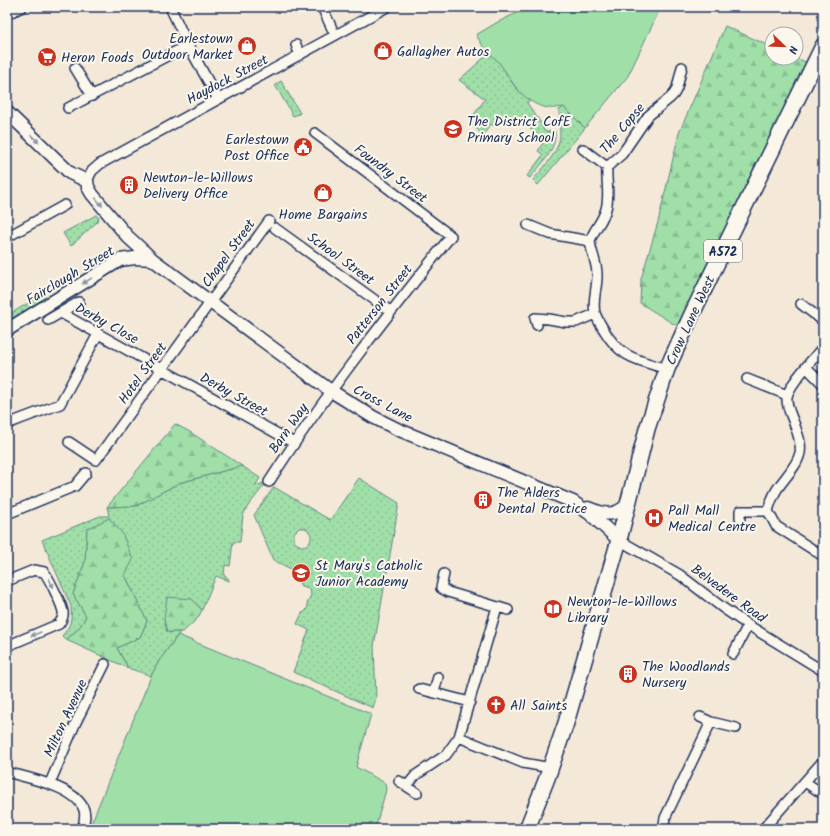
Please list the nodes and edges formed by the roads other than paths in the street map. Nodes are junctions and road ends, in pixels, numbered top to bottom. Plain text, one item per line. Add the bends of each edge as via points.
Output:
1 (22, 7) edge
2 (170, 7) edge
3 (322, 7) edge
4 (387, 7) edge
5 (8, 12) edge
6 (335, 35) junction
7 (296, 45) dead end
8 (823, 46) edge
9 (193, 48) junction
10 (300, 55) junction
11 (683, 65) dead end
12 (75, 68) dead end
13 (243, 75) dead end
14 (247, 84) junction
15 (92, 96) junction
16 (218, 99) junction
17 (68, 108) dead end
18 (7, 112) edge
19 (315, 133) dead end
20 (583, 149) dead end
21 (607, 167) junction
22 (87, 181) junction
23 (65, 205) dead end
24 (269, 221) dead end
25 (528, 225) dead end
26 (121, 228) junction
27 (275, 228) dead end
28 (451, 236) joint
29 (7, 237) edge
30 (590, 240) junction
31 (152, 259) junction
32 (120, 260) junction
33 (79, 302) dead end
34 (210, 302) junction
35 (801, 304) dead end
36 (390, 311) junction
37 (61, 313) junction
38 (596, 314) junction
39 (534, 319) dead end
40 (48, 320) dead end
41 (823, 321) edge
42 (7, 330) edge
43 (98, 334) junction
44 (823, 347) edge
45 (806, 367) junction
46 (161, 369) junction
47 (667, 369) junction
48 (747, 379) dead end
49 (823, 384) edge
50 (331, 392) junction
51 (787, 395) junction
52 (7, 424) edge
53 (69, 442) dead end
54 (294, 444) junction
55 (91, 466) junction
56 (269, 482) dead end
57 (573, 502) junction
58 (739, 502) dead end
59 (628, 504) junction
60 (768, 511) junction
61 (7, 514) edge
62 (619, 540) junction
63 (823, 556) edge
64 (444, 574) dead end
65 (7, 581) edge
66 (497, 607) junction
67 (508, 610) dead end
68 (748, 625) junction
69 (7, 646) edge
70 (733, 654) dead end
71 (105, 664) dead end
72 (823, 670) edge
73 (438, 677) dead end
74 (419, 689) dead end
75 (434, 692) junction
76 (470, 702) junction
77 (700, 717) dead end
78 (711, 722) junction
79 (736, 728) dead end
80 (459, 737) junction
81 (823, 761) edge
82 (551, 768) junction
83 (7, 772) edge
84 (398, 781) dead end
85 (805, 782) junction
86 (50, 783) junction
87 (407, 786) junction
88 (417, 793) dead end
89 (823, 794) edge
90 (82, 829) edge
91 (527, 829) edge
92 (665, 829) edge
93 (763, 829) edge

1 - 5 street
2 - 9 street
3 - 6 street
4 - 6 street, Haydock Street
6 - 10 street, Haydock Street
7 - 10 street
8 - 47 main road, Crow Lane West / A572
9 - 15 street
9 - 16 street
10 - 14 street, Haydock Street
11 - 21 street, The Copse via 674,94 648,116 622,154
12 - 15 street
13 - 14 street
14 - 16 street, Haydock Street
15 - 17 street
16 - 22 street, Haydock Street via 100,164 92,170
18 -> 22 street via 70,173
19 - 28 street, Foundry Street
20 - 21 street, The Copse
21 - 30 street, The Copse via 607,206 602,221
22 -> 26 street, Cross Lane via 92,194
23 - 29 street
24 - 34 street, Chapel Street
25 - 30 street via 550,234
26 - 31 street, Cross Lane
26 - 32 street via 128,243 125,255
27 - 36 street, School Street
28 - 36 street, Patterson Street
30 - 38 street via 597,277 594,304
31 - 32 street, Fairclough Street
31 - 34 street, Cross Lane
32 -> 42 street, Fairclough Street
33 - 37 street, Derby Close
34 - 46 street, Hotel Street
34 - 50 street, Cross Lane
35 - 41 street
36 - 50 street, Patterson Street
37 - 40 street, Derby Close
37 - 43 street, Derby Close
38 - 39 street via 576,322
38 - 47 street via 610,340 619,350 631,357
43 - 46 street, Derby Close
43 - 52 street via 60,404
44 - 45 street
45 - 49 street
45 - 51 street
46 - 54 street, Derby Street
46 - 55 street, Hotel Street
47 - 59 main road, Crow Lane West / A572 via 647,429
48 - 51 street
50 - 54 street, Barn Way
50 - 57 street, Cross Lane via 397,429
51 - 60 street via 800,453 775,492
53 - 55 street
54 - 56 street, Barn Way
55 - 61 street, Hotel Street via 75,486
57 - 59 street via 605,514 616,513
57 - 62 street, Cross Lane
58 - 60 street via 740,515
59 - 62 main road, Crow Lane West / A572
60 - 63 street via 776,526
62 - 68 street, Belvedere Road via 680,575
62 - 82 main road, A572
64 - 66 street via 441,588
65 -> 69 street via 34,570 44,572 63,612 59,624
66 - 67 street
66 - 76 street
68 - 70 street
68 - 72 street, Belvedere Road
71 - 86 street, Milton Avenue
73 - 75 street
74 - 75 street
75 - 76 street
76 - 80 street
77 - 78 street
78 - 79 street
78 - 92 street via 665,818
80 - 82 street via 518,761
80 - 87 street via 446,755 416,775
81 - 85 street
82 - 91 main road, A572
83 - 86 street
84 - 87 street
85 - 89 street
85 - 93 street
86 - 90 street via 72,795 80,803 85,819
87 - 88 street

